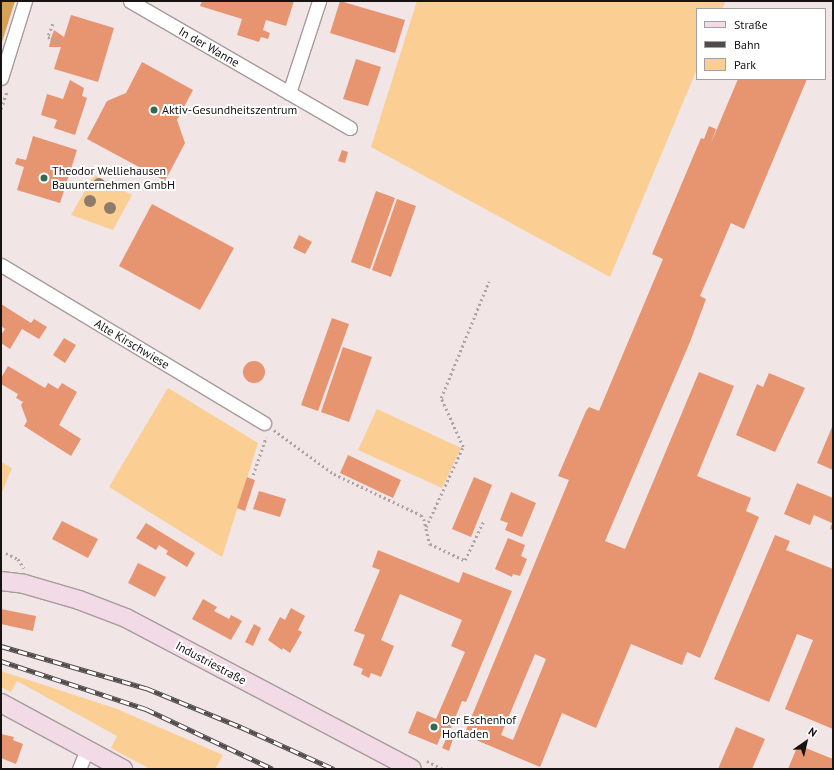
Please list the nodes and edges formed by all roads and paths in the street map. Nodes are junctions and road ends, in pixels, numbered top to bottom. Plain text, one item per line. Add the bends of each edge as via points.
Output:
1 (25, 1) edge
2 (130, 1) edge
3 (319, 1) edge
4 (53, 24) dead end
5 (62, 42) dead end
6 (1, 78) edge
7 (289, 93) junction
8 (350, 128) dead end
9 (1, 265) edge
10 (489, 281) dead end
11 (267, 425) junction
12 (253, 474) dead end
13 (484, 520) dead end
14 (426, 527) junction
15 (1, 581) edge
16 (1, 703) edge
17 (87, 749) junction
18 (79, 769) edge
19 (123, 769) edge
20 (412, 769) edge

1 - 6 street
2 - 7 street, In der Wanne
3 - 7 street
4 - 5 path via 48,37
7 - 8 street, In der Wanne
9 - 11 street, Alte Kirschwiese
10 - 14 path via 441,398 463,447
11 - 12 path
11 - 14 path via 334,474 421,515
13 - 14 path via 465,560 430,544
15 - 20 street, Industriestraße via 24,584 79,600 126,618
16 - 17 street
17 - 18 street
17 - 19 street

